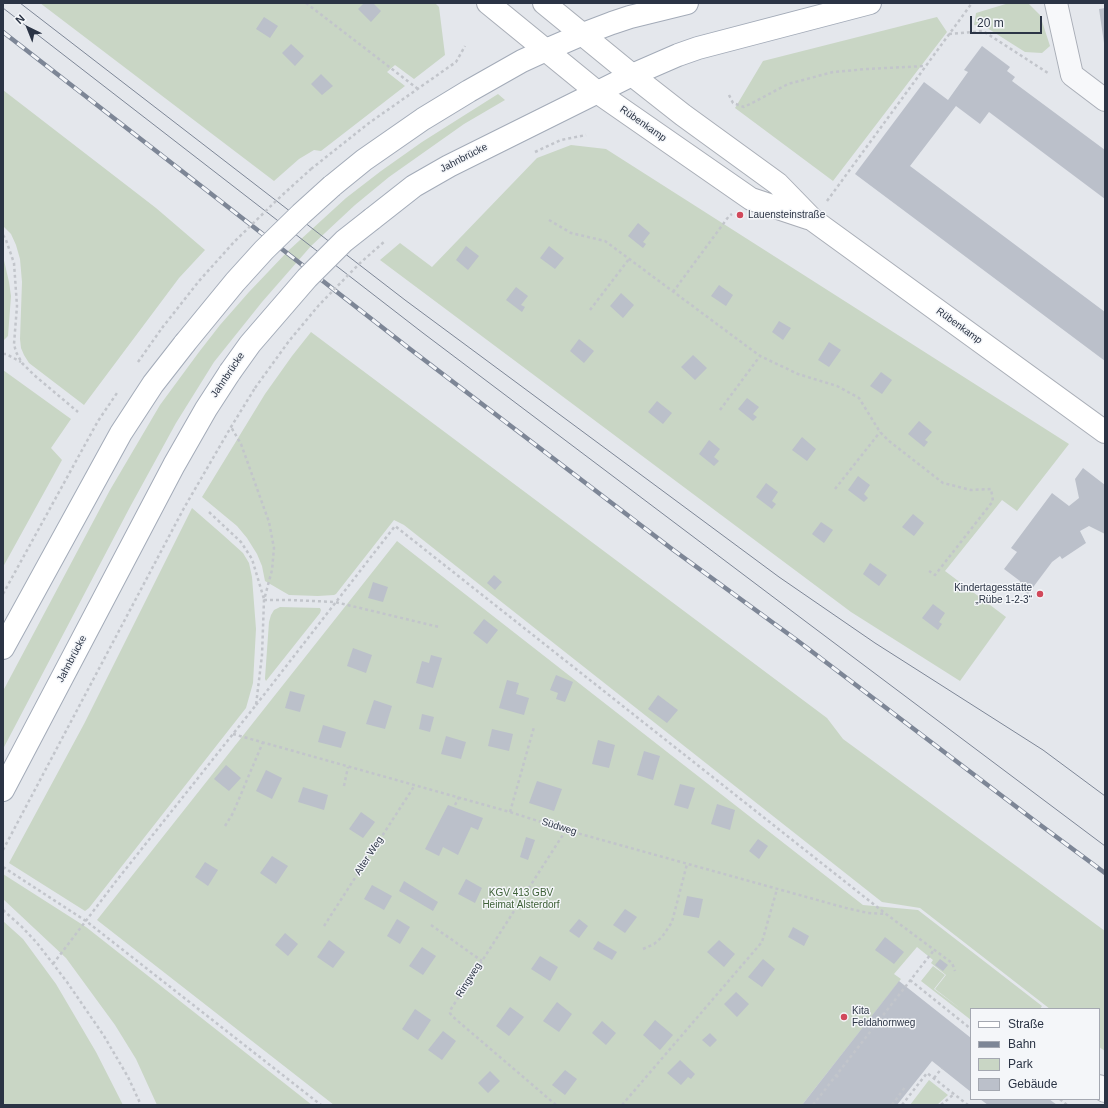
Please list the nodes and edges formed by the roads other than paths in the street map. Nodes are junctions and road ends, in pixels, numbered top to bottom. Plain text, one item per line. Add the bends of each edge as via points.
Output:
1 (488, 3) edge
2 (544, 3) edge
3 (687, 3) edge
4 (870, 3) edge
5 (1056, 3) edge
6 (583, 34) junction
7 (546, 50) junction
8 (632, 75) junction
9 (598, 92) junction
10 (1105, 100) edge
11 (813, 220) junction
12 (1105, 432) edge
13 (3, 648) edge
14 (3, 790) edge

1 - 7 main road, Rübenkamp
2 - 6 main road, Rübenkamp
3 - 6 main road via 630,17
4 - 8 main road via 698,48
5 - 10 street via 1072,75
6 - 7 main road
6 - 8 main road, Rübenkamp
7 - 9 main road, Rübenkamp
7 - 13 main road, bridge via 469,91 364,160 332,186 264,250 153,384 121,433
8 - 9 main road
8 - 11 main road, Rübenkamp via 778,184
9 - 11 main road, Rübenkamp via 751,199
9 - 14 main road, Jahnbrücke, bridge via 449,166 404,194 344,241 307,278 250,344 206,409 174,465
11 - 12 main road, Rübenkamp

